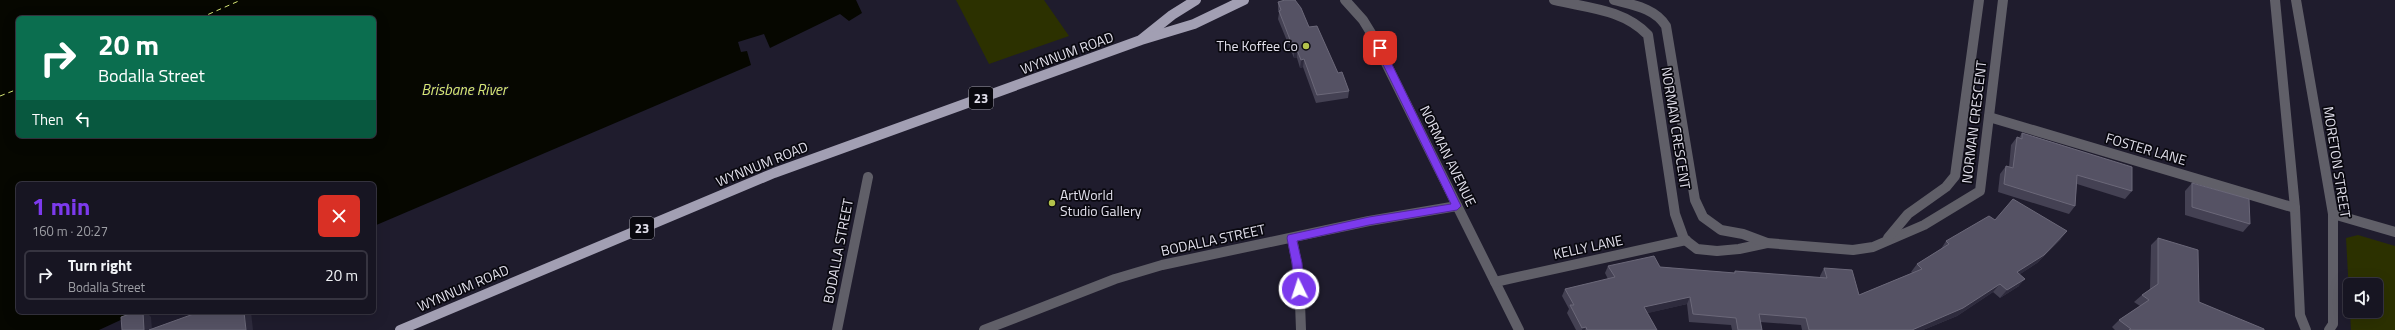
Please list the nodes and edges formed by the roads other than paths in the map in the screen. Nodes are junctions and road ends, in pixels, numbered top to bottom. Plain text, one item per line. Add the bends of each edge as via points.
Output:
1 (1196, 0) edge
2 (1244, 0) edge
3 (1346, 0) edge
4 (1554, 0) edge
5 (1614, 0) edge
6 (1979, 0) edge
7 (2002, 0) edge
8 (2275, 0) edge
9 (2296, 0) edge
10 (1141, 40) junction
11 (1989, 118) junction
12 (868, 177) dead end
13 (1457, 206) junction
14 (2295, 208) junction
15 (2333, 214) junction
16 (2395, 232) edge
17 (1292, 238) junction
18 (1686, 240) junction
19 (1887, 240) junction
20 (1767, 244) junction
21 (1495, 282) junction
22 (400, 330) edge
23 (837, 330) edge
24 (984, 330) edge
25 (1301, 330) edge
26 (1518, 330) edge
27 (2306, 330) edge
28 (2330, 330) edge

1 - 10 main road, WYNNUM ROAD / 23
2 - 10 main road, WYNNUM ROAD / 23 via 1197,25
3 - 13 street, NORMAN AVENUE via 1371,33
4 - 18 street, NORMAN CRESCENT via 1628,18 1648,35 1675,214
5 - 20 street, NORMAN CRESCENT via 1653,12 1666,26 1695,200 1700,213 1718,229 1743,234
6 - 19 street, NORMAN CRESCENT via 1955,176 1946,187 1908,214
7 - 11 street, NORMAN CRESCENT
8 - 14 street
9 - 15 street, MORETON STREET
10 - 22 main road, WYNNUM ROAD / 23 via 774,173
11 - 14 street, FOSTER LANE
11 - 19 street, NORMAN CRESCENT via 1980,191 1933,220
12 - 23 street, BODALLA STREET
13 - 17 street, BODALLA STREET via 1369,221
13 - 21 street, NORMAN AVENUE
14 - 27 street via 2300,314
15 - 16 street
15 - 28 street, MORETON STREET
17 - 24 street, BODALLA STREET via 1140,271
17 - 25 street via 1299,275
18 - 20 street, NORMAN CRESCENT via 1697,248 1732,251
18 - 21 street, KELLY LANE
19 - 20 street, NORMAN CRESCENT via 1871,248 1858,249
21 - 26 street, NORMAN AVENUE

